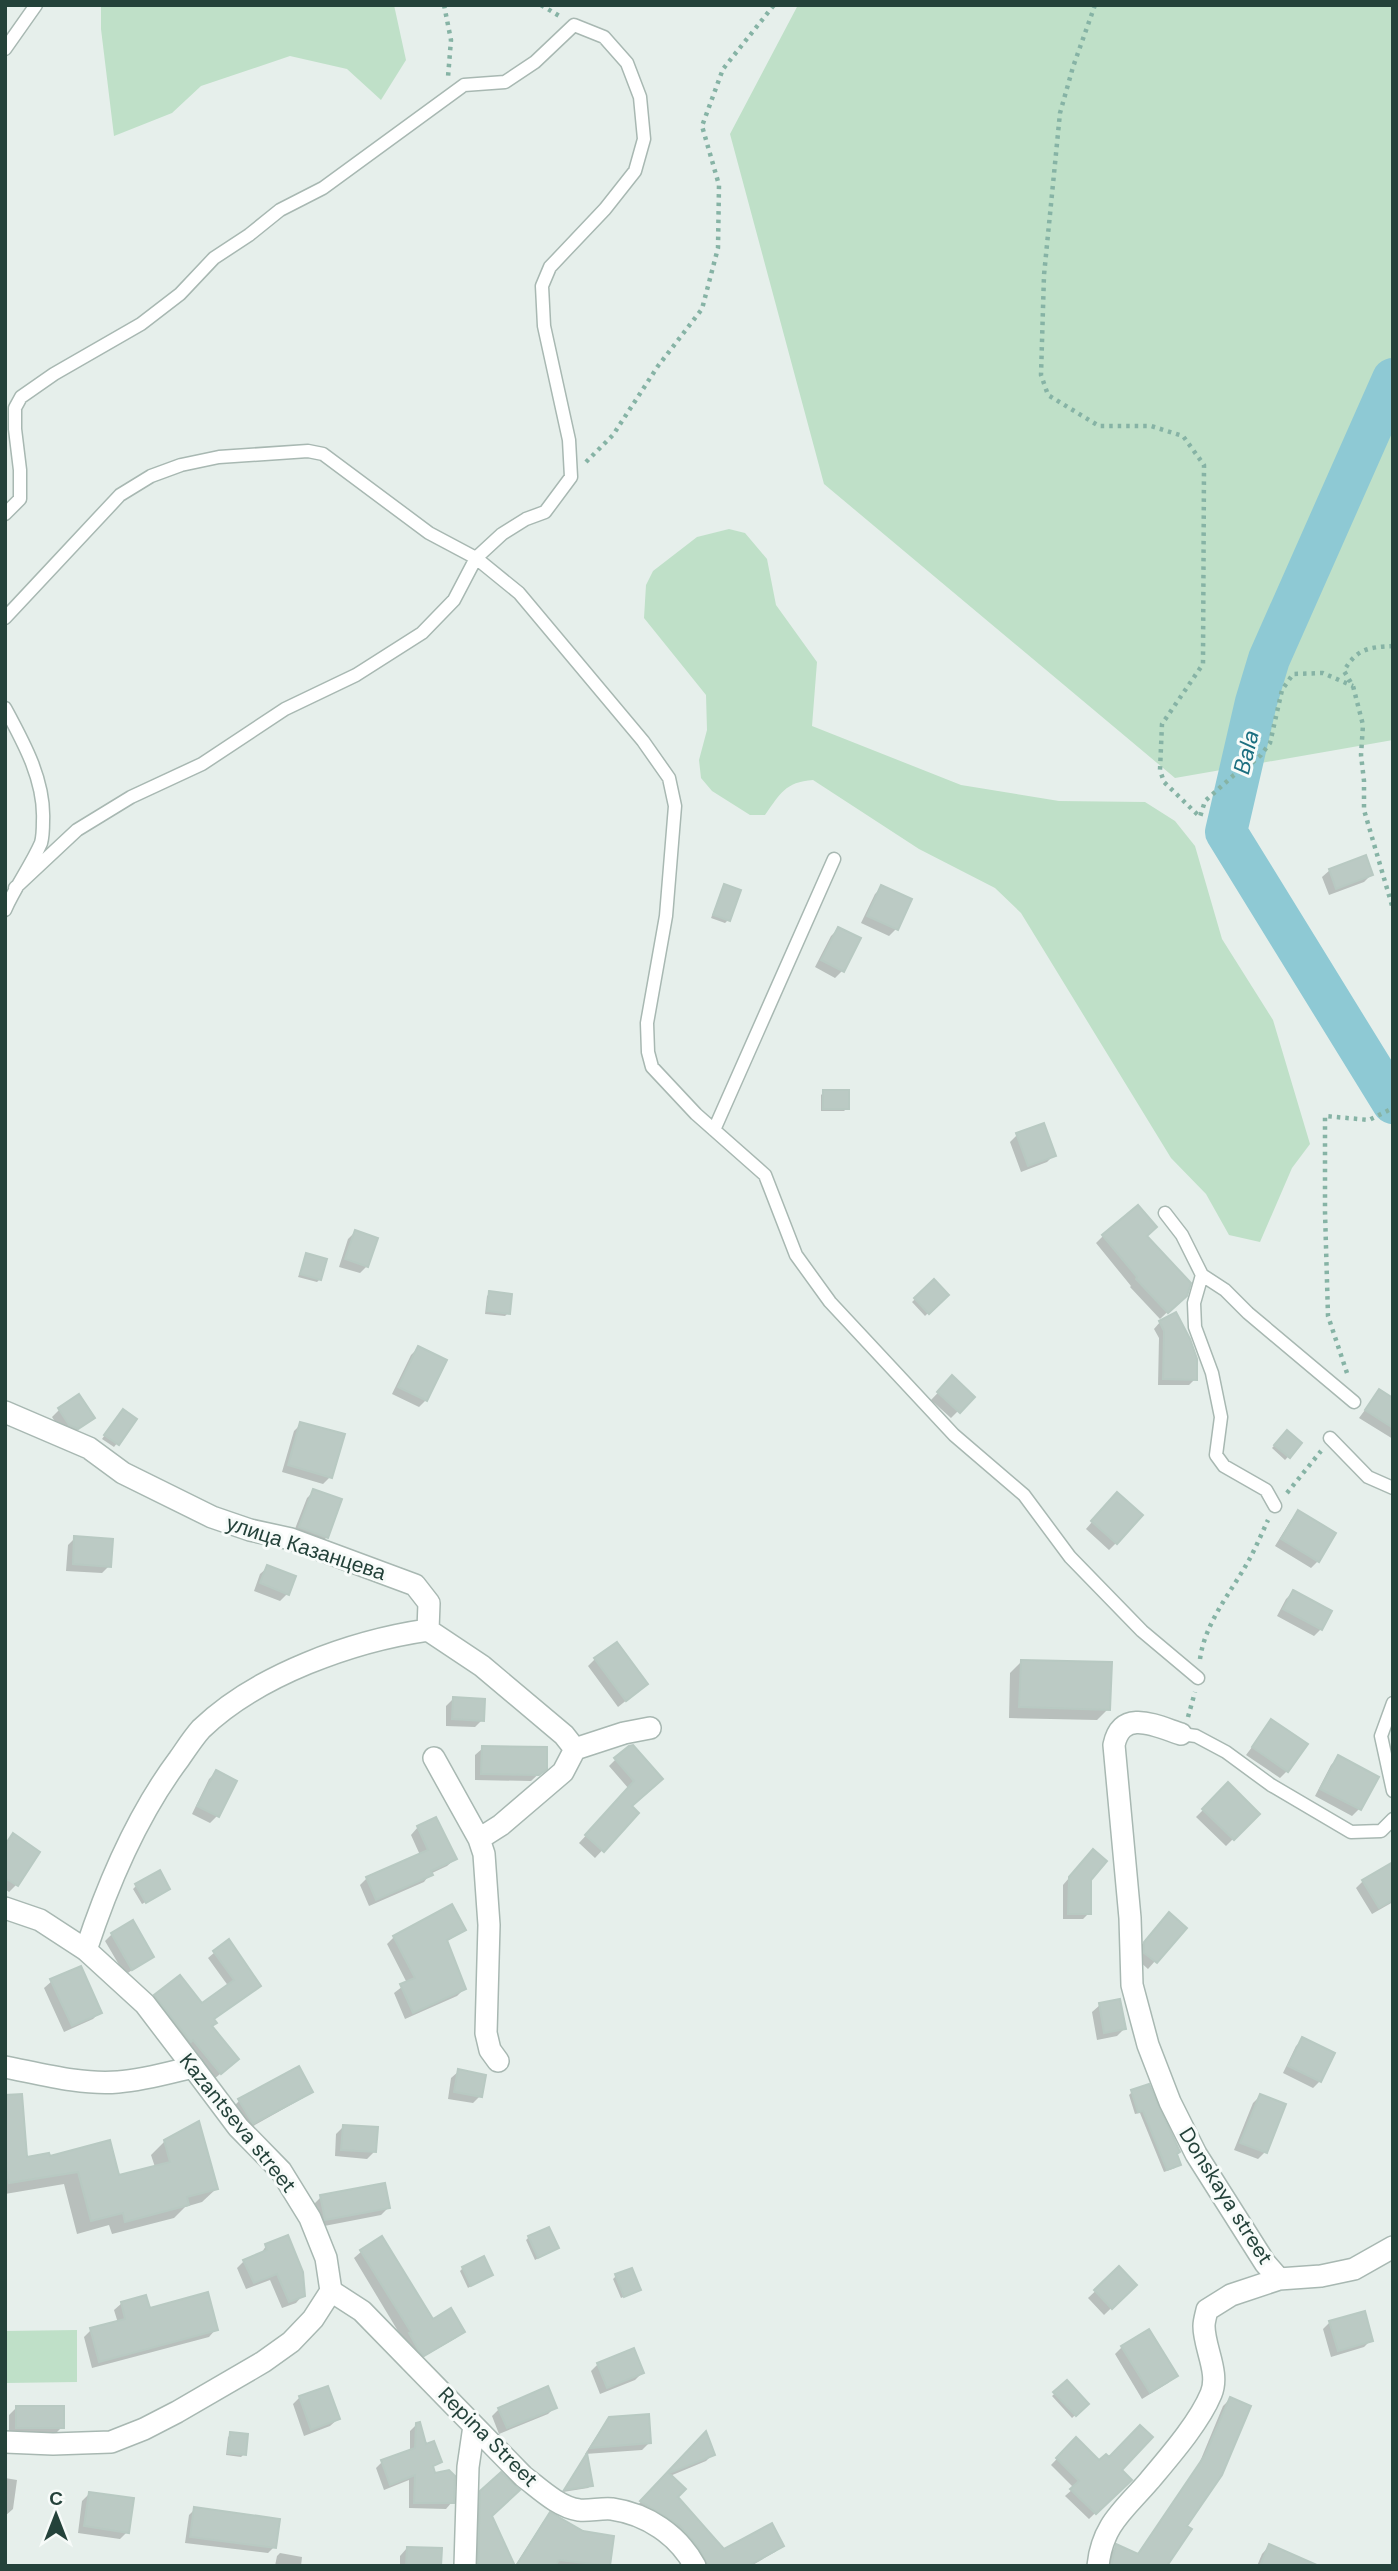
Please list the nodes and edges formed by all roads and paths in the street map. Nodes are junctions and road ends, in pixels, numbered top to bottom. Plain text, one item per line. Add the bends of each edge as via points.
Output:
1 (36, 5) edge
2 (444, 5) edge
3 (774, 5) edge
4 (1095, 5) edge
5 (5, 49) edge
6 (444, 102) junction
7 (571, 477) junction
8 (5, 514) edge
9 (476, 558) junction
10 (5, 618) edge
11 (1393, 646) edge
12 (1353, 686) junction
13 (5, 708) edge
14 (834, 859) dead end
15 (15, 888) junction
16 (1393, 909) edge
17 (5, 911) edge
18 (1393, 1108) edge
19 (714, 1130) junction
20 (1165, 1213) dead end
21 (1202, 1275) junction
22 (1354, 1402) joint
23 (5, 1412) edge
24 (1331, 1438) joint
25 (1393, 1488) edge
26 (1275, 1506) junction
27 (428, 1630) junction
28 (1198, 1678) junction
29 (1393, 1703) edge
30 (650, 1728) dead end
31 (1181, 1734) junction
32 (575, 1749) junction
33 (434, 1758) dead end
34 (1393, 1791) edge
35 (1393, 1819) edge
36 (479, 1839) junction
37 (5, 1908) edge
38 (86, 1950) junction
39 (498, 2061) dead end
40 (5, 2067) edge
41 (193, 2067) junction
42 (1393, 2247) edge
43 (1279, 2280) junction
44 (331, 2291) junction
45 (474, 2426) junction
46 (5, 2442) edge
47 (465, 2566) edge
48 (695, 2566) edge
49 (1098, 2566) edge

1 - 5 lane
2 - 6 path via 451,40
3 - 7 path via 723,69 702,126 719,185 718,248 702,309 657,366 613,435
4 - 12 path via 1060,113 1044,275 1041,375 1048,395 1099,426 1151,426 1183,436 1204,465 1203,664 1162,724 1160,770 1164,782 1200,817 1205,801 1270,743 1282,690 1293,674 1323,673
6 - 7 lane via 464,85 505,82 535,62 574,25 604,37 627,63 640,97 644,139 635,171 550,267 542,286 544,326 569,440
6 - 8 lane via 214,258 180,294 141,324 21,397 15,408 20,499
7 - 9 lane via 545,512 502,534
9 - 10 lane via 429,533 323,454 219,457 152,476 120,495
9 - 15 lane via 454,600 422,633 356,675 285,709 202,764 131,797 77,830
9 - 19 lane via 519,593 669,778 675,806 666,916 647,1023 648,1052 652,1067
11 - 12 path via 1351,657 1344,671
12 - 16 path via 1363,725 1364,810
13 - 15 lane via 30,759 44,810 42,840
14 - 19 lane
15 - 17 lane
18 - 22 path via 1369,1120 1325,1116 1328,1316
19 - 28 lane via 765,1175 796,1255 830,1302 954,1435 1024,1495 1070,1557
20 - 21 lane
21 - 22 lane
21 - 26 lane via 1194,1303 1195,1328 1221,1417 1216,1455 1224,1466 1266,1490
23 - 27 street, улица Казанцева via 89,1448 123,1473 212,1517 291,1539 415,1585 429,1603
24 - 25 lane via 1368,1477
24 - 26 path
26 - 28 path via 1202,1644
27 - 32 street via 482,1666
27 - 38 street via 387,1636 305,1665 236,1701 200,1730 158,1787 99,1909
28 - 31 path
29 - 34 lane via 1381,1736
30 - 32 street
31 - 35 lane via 1196,1736 1226,1752 1350,1832 1381,1831
31 - 43 street, Donskaya street via 1142,1722 1128,1723 1117,1732 1114,1745 1132,1986 1170,2102 1196,2154
32 - 36 street via 563,1772
33 - 36 street
36 - 39 street via 489,1925 486,2033
37 - 38 street, Kazantseva street via 40,1920
38 - 41 street, Kazantseva street via 145,2004
40 - 41 street via 75,2080 116,2082
41 - 44 street, Kazantseva street via 238,2127 281,2171 310,2218 327,2258
42 - 43 street via 1354,2269
43 - 49 street, Donskaya street via 1231,2295 1207,2310 1204,2325 1212,2392 1196,2420 1115,2518 1104,2535
44 - 45 street, Repina Street via 362,2311
44 - 46 street via 291,2342 144,2429 111,2442
45 - 47 street
45 - 48 street, Repina Street via 551,2498 578,2510 610,2509 653,2522 690,2555

